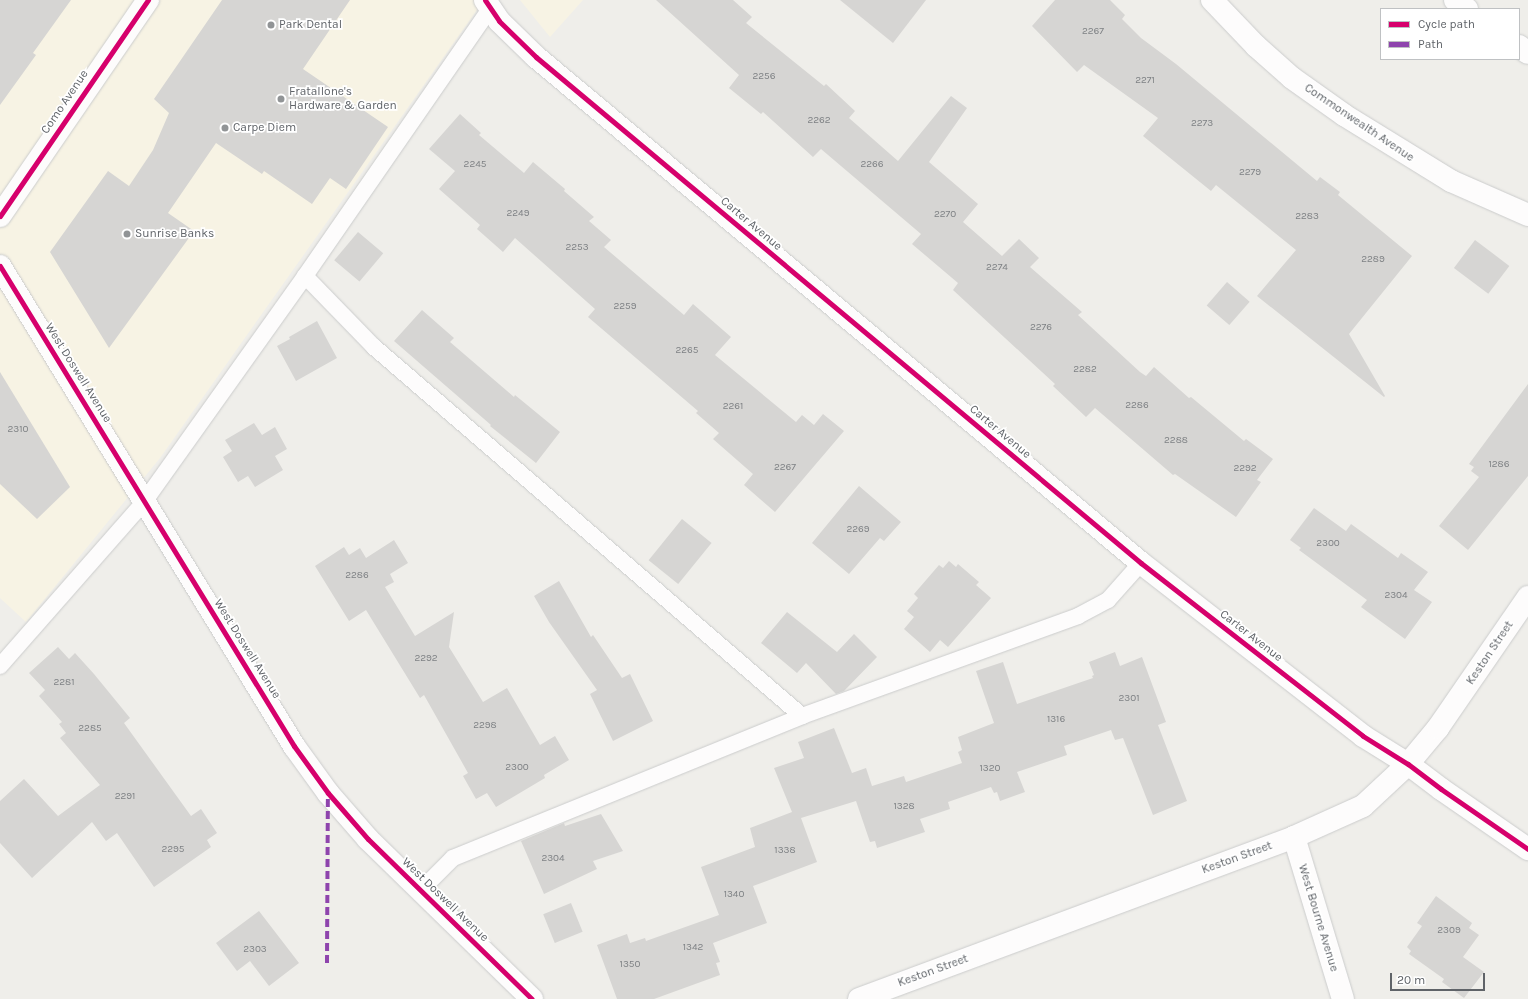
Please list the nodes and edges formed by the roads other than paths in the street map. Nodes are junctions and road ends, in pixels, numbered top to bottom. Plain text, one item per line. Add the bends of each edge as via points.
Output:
1 (148, 0) edge
2 (1212, 0) edge
3 (1455, 0) edge
4 (488, 4) edge
5 (1466, 8) edge
6 (1520, 47) edge
7 (1528, 53) edge
8 (1528, 215) edge
9 (0, 216) edge
10 (0, 266) edge
11 (305, 276) junction
12 (144, 502) junction
13 (1141, 563) junction
14 (1528, 597) edge
15 (0, 666) edge
16 (802, 716) junction
17 (1408, 764) junction
18 (1294, 837) junction
19 (1528, 849) edge
20 (421, 890) junction
21 (532, 999) edge
22 (859, 999) edge
23 (1343, 999) edge

1 - 9 street, Como Avenue
2 - 8 street, Commonwealth Avenue via 1256,46 1287,73 1344,115 1451,181
3 - 5 street
4 - 11 lane
4 - 13 street, Carter Avenue via 513,36 536,57
6 - 7 street
10 - 12 street, West Doswell Avenue
11 - 12 lane
11 - 16 lane via 374,347
12 - 15 lane
12 - 20 street, West Doswell Avenue via 294,746 328,793 368,839
13 - 16 lane via 1108,600 1078,616
13 - 17 street, Carter Avenue via 1363,736
14 - 17 street, Keston Street via 1438,728
16 - 20 lane via 453,858
17 - 18 street, Keston Street via 1363,806
17 - 19 street, Carter Avenue
18 - 22 street, Keston Street
18 - 23 street, West Bourne Avenue
20 - 21 street, West Doswell Avenue

